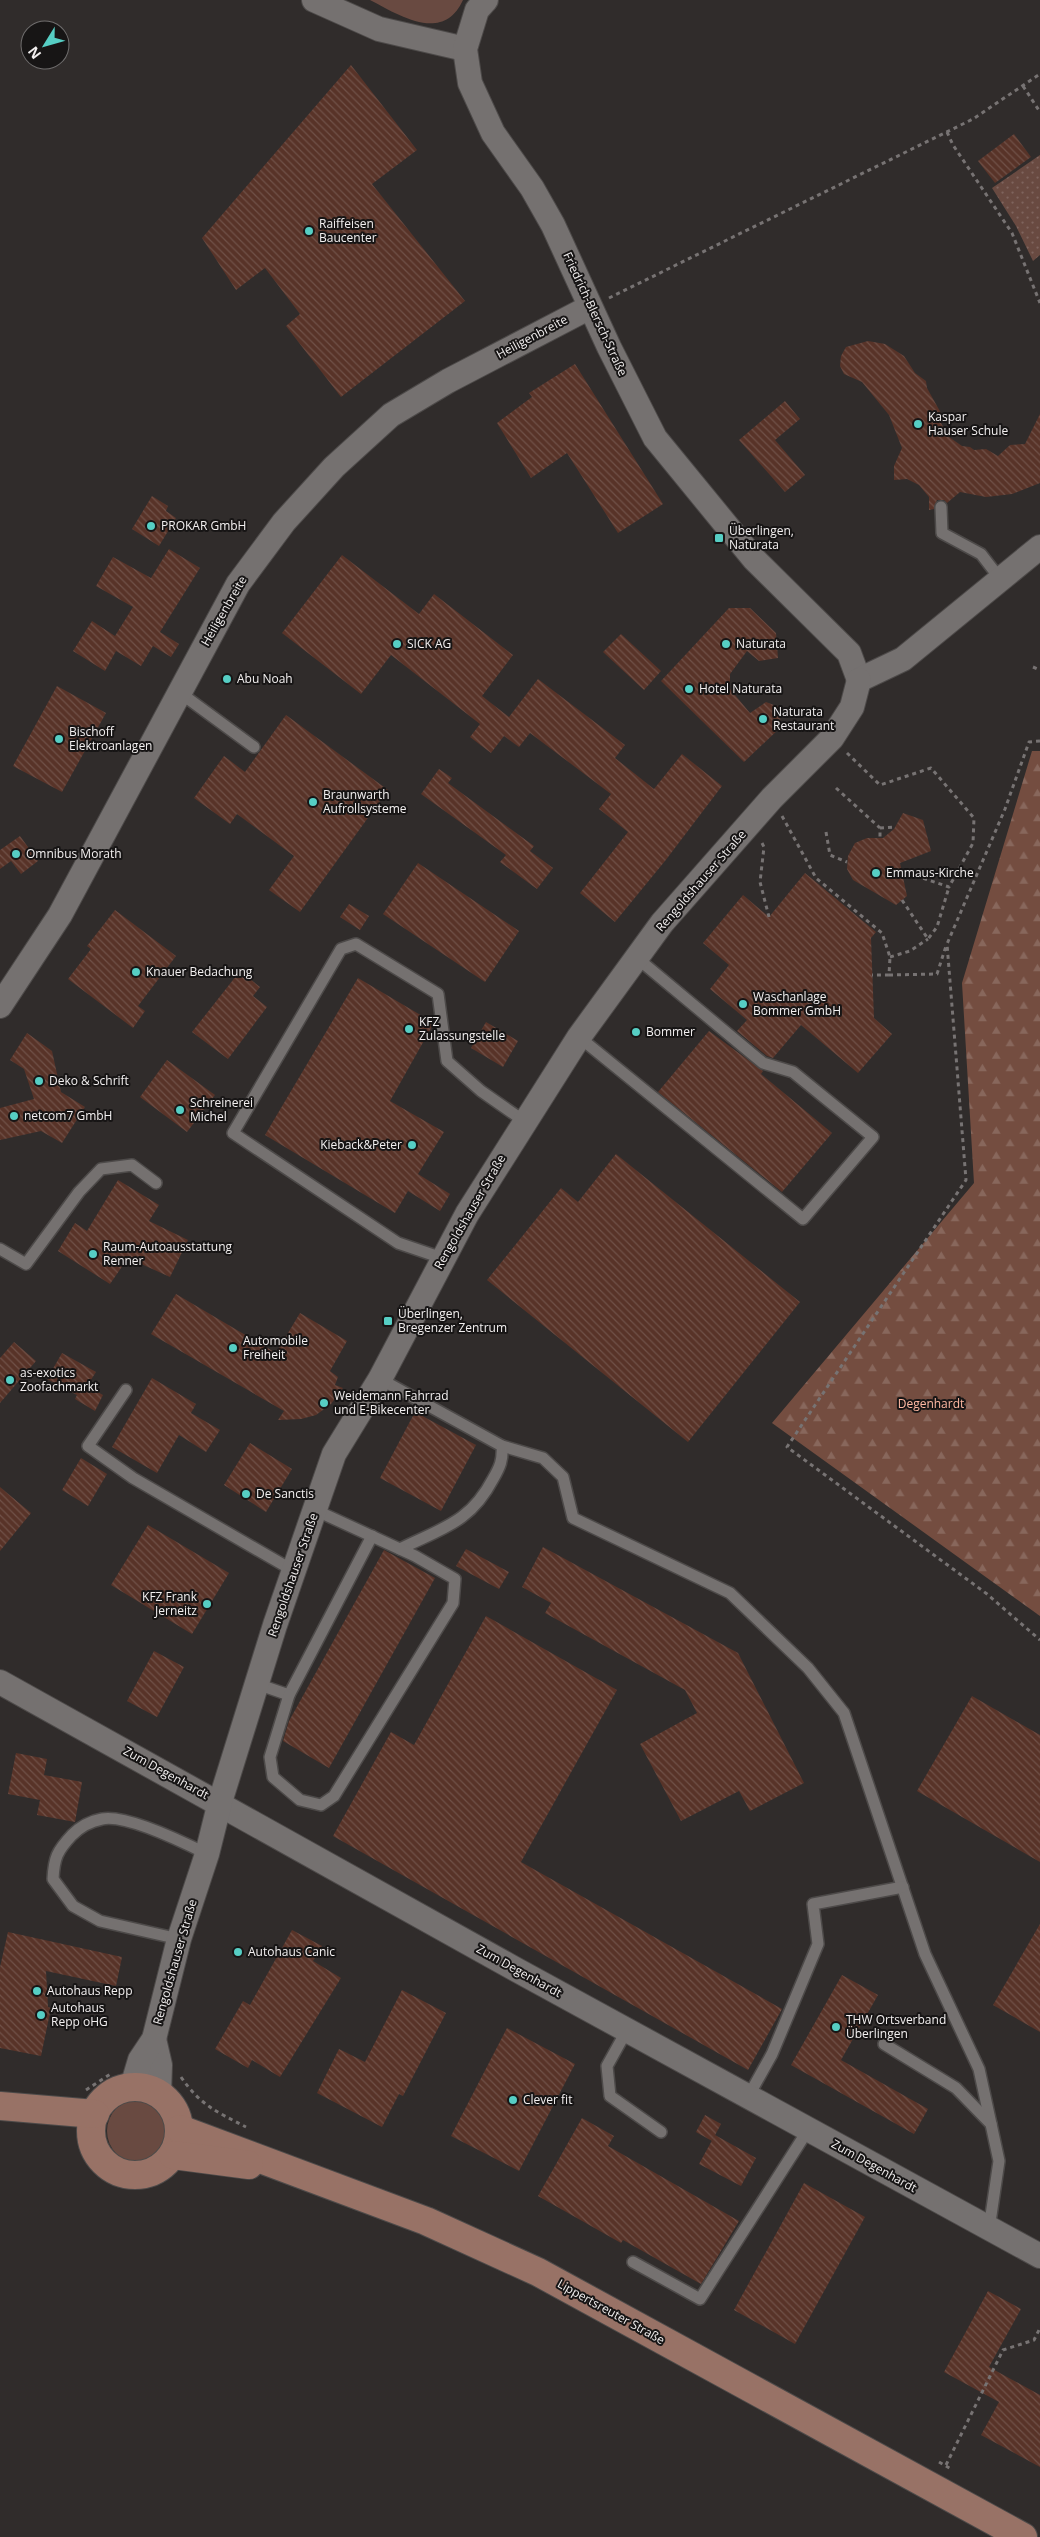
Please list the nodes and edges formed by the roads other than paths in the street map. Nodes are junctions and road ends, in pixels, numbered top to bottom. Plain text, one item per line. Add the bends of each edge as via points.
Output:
1 (314, 0) edge
2 (486, 0) edge
3 (465, 50) junction
4 (590, 307) junction
5 (941, 507) dead end
6 (1040, 547) edge
7 (1002, 580) junction
8 (859, 680) junction
9 (179, 692) junction
10 (254, 747) dead end
11 (637, 958) junction
12 (0, 1006) edge
13 (579, 1037) junction
14 (524, 1121) junction
15 (156, 1183) dead end
16 (0, 1249) edge
17 (442, 1258) junction
18 (380, 1378) junction
19 (126, 1390) dead end
20 (502, 1446) junction
21 (315, 1510) junction
22 (372, 1536) junction
23 (400, 1549) junction
24 (294, 1571) junction
25 (0, 1682) edge
26 (257, 1684) junction
27 (289, 1695) junction
28 (220, 1802) junction
29 (207, 1854) junction
30 (903, 1887) junction
31 (179, 1939) junction
32 (627, 2030) junction
33 (154, 2039) junction
34 (884, 2044) dead end
35 (123, 2079) junction
36 (159, 2094) junction
37 (748, 2097) junction
38 (0, 2106) edge
39 (0, 2110) edge
40 (90, 2113) junction
41 (991, 2124) junction
42 (180, 2129) junction
43 (808, 2130) junction
44 (661, 2132) dead end
45 (173, 2155) junction
46 (293, 2171) junction
47 (989, 2229) junction
48 (1040, 2256) edge
49 (632, 2262) dead end
50 (1023, 2537) edge

1 - 3 street via 379,29
2 - 3 street via 477,10
3 - 4 street, Friedrich-Blersch-Straße via 470,83 493,133 532,188 553,225
4 - 8 street, Friedrich-Blersch-Straße via 655,438 754,558 849,653
4 - 9 street, Heiligenbreite via 448,381 391,415 334,467 284,522 238,584
5 - 7 lane via 942,533 981,554
6 - 7 street
7 - 8 street via 903,660
8 - 11 street, Rengoldshauser Straße via 852,708 832,738 772,798 662,923
9 - 10 lane
9 - 12 street, Heiligenbreite via 60,915
11 - 13 street, Rengoldshauser Straße
11 - 13 lane via 763,1063 793,1072 873,1137 803,1219
13 - 14 street, Rengoldshauser Straße
14 - 17 street, Rengoldshauser Straße
14 - 17 lane via 481,1091 447,1061 438,994 356,944 341,949 233,1133 398,1243
15 - 16 lane via 132,1165 101,1169 79,1192 26,1264
17 - 18 street, Rengoldshauser Straße
18 - 20 lane
18 - 21 street, Rengoldshauser Straße via 334,1454
19 - 24 lane via 88,1446 133,1478
20 - 23 lane via 503,1460 483,1497 465,1517
20 - 30 lane via 543,1458 563,1477 574,1518 730,1593 808,1668 844,1713
21 - 22 lane
21 - 24 street, Rengoldshauser Straße
22 - 23 lane
22 - 27 lane
23 - 27 lane via 455,1580 453,1603 334,1796 321,1805 300,1800 273,1777 270,1758
24 - 26 street, Rengoldshauser Straße
25 - 28 street, Zum Degenhardt
26 - 27 lane
26 - 28 street, Rengoldshauser Straße
28 - 29 street, Rengoldshauser Straße
28 - 32 street, Zum Degenhardt
29 - 31 street, Rengoldshauser Straße
29 - 31 lane via 137,1825 104,1818 75,1832 54,1858 53,1879 73,1906 100,1921
30 - 37 lane via 812,1904 818,1944 772,2054
30 - 41 lane via 925,1954 979,2069
31 - 33 street, Rengoldshauser Straße
32 - 37 street, Zum Degenhardt
32 - 44 lane via 607,2066 610,2096
33 - 35 street, Rengoldshauser Straße
33 - 36 street, Rengoldshauser Straße via 160,2065
34 - 41 lane via 956,2088
35 - 36 main road
35 - 40 main road via 113,2094
36 - 42 main road via 171,2106
37 - 43 street, Zum Degenhardt
38 - 40 main road
39 - 40 main road
40 - 45 main road via 94,2148 112,2169 138,2176 152,2173
41 - 47 lane via 999,2161
42 - 45 main road
42 - 46 main road, Lippertsreuter Straße
43 - 47 street, Zum Degenhardt
43 - 49 lane via 700,2299
45 - 46 main road
46 - 50 main road, Lippertsreuter Straße via 426,2221 538,2272
47 - 48 street, Zum Degenhardt

